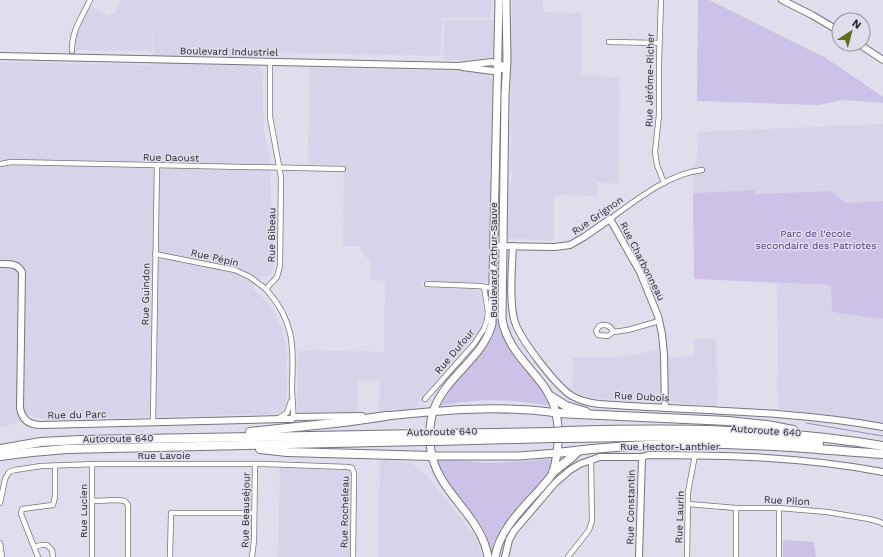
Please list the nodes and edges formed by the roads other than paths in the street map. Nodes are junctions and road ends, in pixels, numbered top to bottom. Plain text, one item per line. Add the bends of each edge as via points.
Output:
1 (90, 0) edge
2 (499, 0) edge
3 (506, 0) edge
4 (661, 0) edge
5 (782, 0) edge
6 (788, 0) edge
7 (831, 24) edge
8 (831, 26) edge
9 (609, 42) dead end
10 (659, 43) junction
11 (871, 49) edge
12 (72, 51) dead end
13 (871, 52) edge
14 (0, 56) edge
15 (883, 57) edge
16 (883, 60) edge
17 (270, 62) junction
18 (458, 66) junction
19 (498, 66) junction
20 (507, 68) junction
21 (0, 164) edge
22 (157, 165) junction
23 (279, 168) junction
24 (343, 169) dead end
25 (702, 170) dead end
26 (664, 183) junction
27 (610, 219) junction
28 (494, 246) junction
29 (503, 246) junction
30 (513, 246) junction
31 (155, 254) junction
32 (0, 264) edge
33 (427, 284) dead end
34 (484, 287) junction
35 (494, 288) junction
36 (266, 289) junction
37 (660, 321) junction
38 (613, 332) dead end
39 (550, 396) junction
40 (292, 398) junction
41 (425, 399) dead end
42 (665, 408) junction
43 (433, 411) junction
44 (557, 413) junction
45 (596, 415) junction
46 (386, 416) junction
47 (293, 417) junction
48 (275, 420) junction
49 (153, 422) junction
50 (883, 427) edge
51 (566, 435) junction
52 (836, 439) junction
53 (217, 441) junction
54 (883, 446) edge
55 (0, 449) edge
56 (578, 451) junction
57 (557, 453) junction
58 (883, 454) edge
59 (695, 455) junction
60 (0, 456) edge
61 (432, 456) junction
62 (642, 457) junction
63 (591, 460) junction
64 (92, 464) junction
65 (255, 464) junction
66 (55, 466) junction
67 (352, 468) joint
68 (553, 472) junction
69 (883, 472) edge
70 (92, 501) junction
71 (0, 503) edge
72 (688, 504) junction
73 (736, 508) junction
74 (780, 508) junction
75 (254, 513) junction
76 (883, 524) edge
77 (0, 543) edge
78 (35, 547) junction
79 (2, 557) edge
80 (38, 557) edge
81 (53, 557) edge
82 (92, 557) edge
83 (128, 557) edge
84 (170, 557) edge
85 (252, 557) edge
86 (352, 557) edge
87 (488, 557) edge
88 (496, 557) edge
89 (505, 557) edge
90 (568, 557) edge
91 (639, 557) edge
92 (687, 557) edge
93 (736, 557) edge
94 (779, 557) edge

1 - 12 street via 72,39
2 - 19 main road, Boulevard Arthur-Sauvé
3 - 20 main road, Boulevard Arthur-Sauvé
4 - 10 street, Rue Jérôme-Richer
5 - 8 street
6 - 7 street
9 - 10 street
10 - 26 street, Rue Jérôme-Richer via 659,115 655,152
11 - 15 street
13 - 16 street
14 - 17 street, Boulevard Industriel
17 - 18 street, Boulevard Industriel
17 - 23 street, Rue Bibeau via 270,117
18 - 19 street, Boulevard Industriel via 475,69
18 - 19 street, Boulevard Industriel via 490,62
19 - 20 street, Boulevard Industriel
19 - 28 main road, Boulevard Arthur-Sauvé
20 - 29 main road, Boulevard Arthur-Sauvé
21 - 22 street, Rue Daoust via 11,162
22 - 23 street, Rue Daoust
22 - 31 street, Rue Guindon
23 - 24 street, Rue Daoust
23 - 36 street, Rue Bibeau via 279,272 277,278
25 - 26 street, Rue Grignon
26 - 27 street, Rue Grignon
27 - 30 street, Rue Grignon via 570,245
27 - 37 street, Rue Charbonneau via 642,277
28 - 29 street, Rue Grignon
28 - 35 main road, Boulevard Arthur-Sauvé
29 - 30 street, Rue Grignon
29 - 39 main road, Boulevard Arthur-Sauvé via 501,308 504,328 516,352
30 - 42 street, Rue Dubois via 512,306 515,324 528,346 562,387 574,397 589,403
31 - 36 street, Rue Pépin via 235,270
31 - 49 street, Rue Guindon
32 - 49 street, Rue du Parc via 16,266 22,274 20,408 25,420 42,425
33 - 34 street
34 - 35 street
34 - 41 street, Rue Dufour via 488,316 484,329 474,344
35 - 43 main road, Boulevard Arthur-Sauvé via 493,321 488,335 445,389
36 - 40 street via 282,310 291,335
37 - 38 street
37 - 42 street, Rue Charbonneau via 664,355
39 - 44 main road, Boulevard Arthur-Sauvé
39 - 45 highway via 570,407
40 - 47 street
40 - 48 street via 288,412
42 - 50 street, Rue Dubois via 783,414
43 - 44 main road via 497,409
43 - 46 main road
43 - 61 main road, Boulevard Arthur-Sauvé via 430,430
44 - 45 highway
44 - 57 main road, Boulevard Arthur-Sauvé via 560,433
45 - 52 highway via 746,422
46 - 47 street, Rue du Parc
46 - 53 highway via 266,430
47 - 48 street, Rue du Parc
48 - 49 street, Rue du Parc
51 - 52 highway, Autoroute 640 via 709,430
51 - 53 highway, Autoroute 640, bridge
51 - 58 highway, Autoroute 640 via 736,437 808,443
52 - 54 highway, Autoroute 640
53 - 55 highway, Autoroute 640 via 57,441
53 - 60 highway, Autoroute 640 via 60,449
53 - 61 highway via 287,452
56 - 57 highway
56 - 58 highway via 654,445 721,444
56 - 68 highway
57 - 61 main road via 518,456
57 - 68 main road, Boulevard Arthur-Sauvé
59 - 62 street, Rue Hector-Lanthier
59 - 69 street, Rue Hector-Lanthier via 791,459
59 - 72 street, Rue Laurin
61 - 87 main road, Boulevard Arthur-Sauvé via 441,479 480,532
62 - 63 street, Rue Hector-Lanthier via 607,457
62 - 91 street, Rue Constantin
63 - 89 street, Rue Hector-Lanthier via 570,470 555,483 512,534
63 - 90 street via 592,521 589,530
64 - 65 street, Rue Lavoie
64 - 66 street, Rue Lavoie
64 - 70 street, Rue Lucien
65 - 67 street, Rue Lavoie
65 - 75 street, Rue Beauséjour
66 - 71 street, Rue Lavoie via 9,472
66 - 78 street via 55,497 52,505 22,509 21,514
67 - 86 street, Rue Rocheleau
68 - 88 main road, Boulevard Arthur-Sauvé via 509,526 498,545
70 - 82 street, Rue Lucien
70 - 83 street via 118,500 125,501 128,505
72 - 73 street, Rue Pilon
72 - 92 street, Rue Laurin
73 - 74 street, Rue Pilon
73 - 93 street
74 - 76 street, Rue Pilon via 827,512
74 - 94 street
75 - 84 street via 171,513
75 - 85 street, Rue Beauséjour
77 - 79 street
78 - 80 street
78 - 81 street via 47,545 52,550

